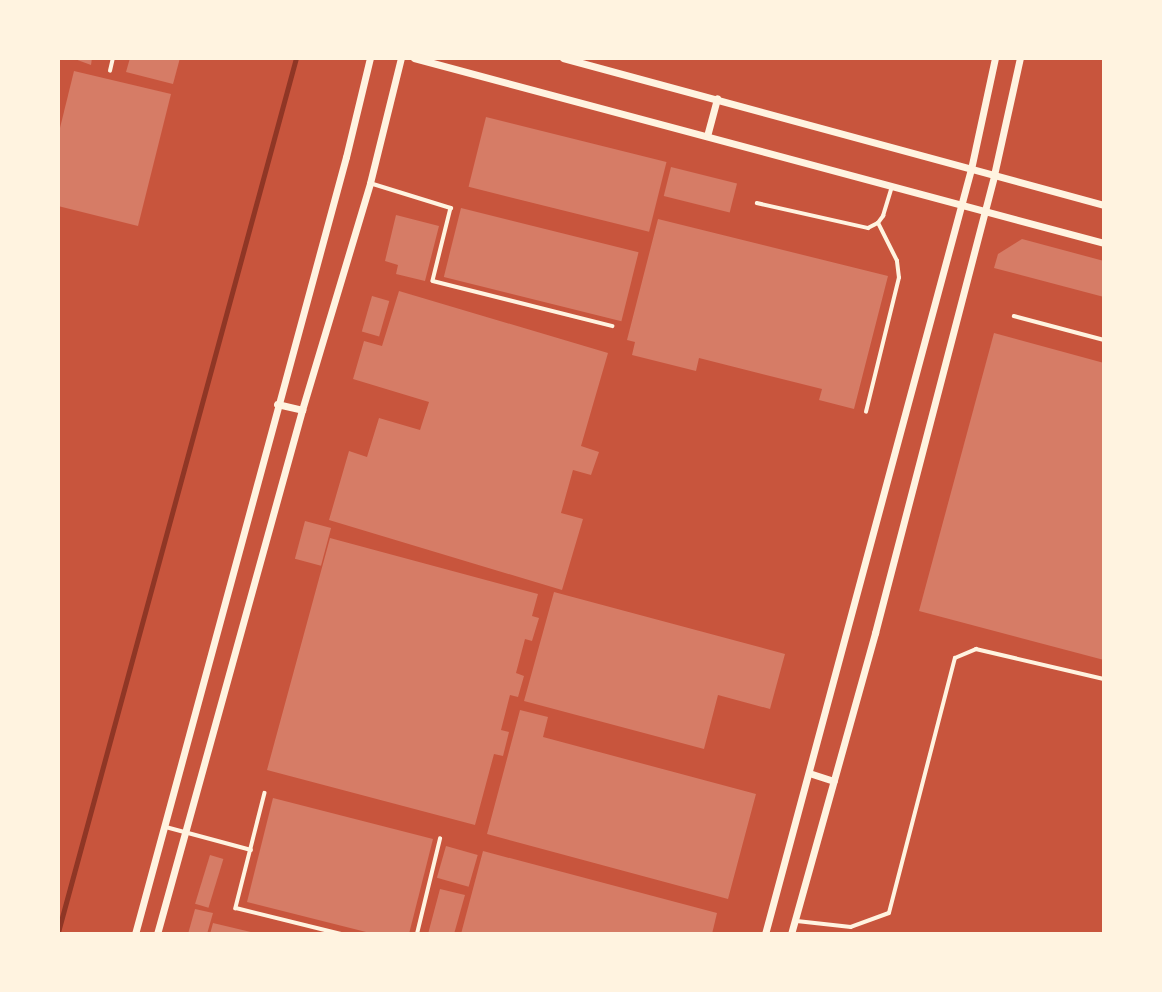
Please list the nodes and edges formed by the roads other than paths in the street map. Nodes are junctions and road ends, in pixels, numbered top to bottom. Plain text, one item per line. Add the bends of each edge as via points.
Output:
1 (113, 58) edge
2 (370, 58) edge
3 (401, 58) edge
4 (414, 58) edge
5 (563, 58) edge
6 (995, 58) edge
7 (1020, 58) edge
8 (110, 71) dead end
9 (717, 98) junction
10 (706, 136) junction
11 (971, 169) junction
12 (995, 175) junction
13 (370, 183) junction
14 (892, 186) junction
15 (757, 204) dead end
16 (961, 205) junction
17 (1104, 205) edge
18 (984, 211) junction
19 (878, 223) junction
20 (1104, 243) edge
21 (1014, 316) dead end
22 (612, 326) dead end
23 (1104, 340) edge
24 (277, 404) junction
25 (302, 410) junction
26 (866, 412) dead end
27 (1104, 679) edge
28 (809, 773) junction
29 (834, 781) junction
30 (265, 793) dead end
31 (166, 827) junction
32 (186, 833) junction
33 (440, 839) dead end
34 (251, 850) junction
35 (794, 921) junction
36 (135, 934) edge
37 (158, 934) edge
38 (341, 934) edge
39 (417, 934) edge
40 (765, 934) edge
41 (791, 934) edge

1 - 8 lane
2 - 24 street
3 - 13 street
4 - 10 street
5 - 9 street
6 - 11 street
7 - 12 street
9 - 10 street
9 - 11 street
10 - 14 street
11 - 12 street
11 - 16 street
12 - 17 street
12 - 18 street
13 - 22 lane via 451,208 433,281
13 - 25 street
14 - 16 street
14 - 19 lane
15 - 19 lane via 868,228
16 - 18 street
16 - 28 street
18 - 20 street
18 - 29 street
19 - 26 lane via 897,261 899,278
21 - 23 lane
24 - 25 street
24 - 31 street
25 - 32 street
27 - 35 lane via 976,649 955,658 890,914 851,928
28 - 29 street
28 - 40 street
29 - 35 street
30 - 34 lane
31 - 32 lane
31 - 36 street
32 - 34 lane
32 - 37 street
33 - 39 lane
34 - 38 lane via 236,908
35 - 41 street

